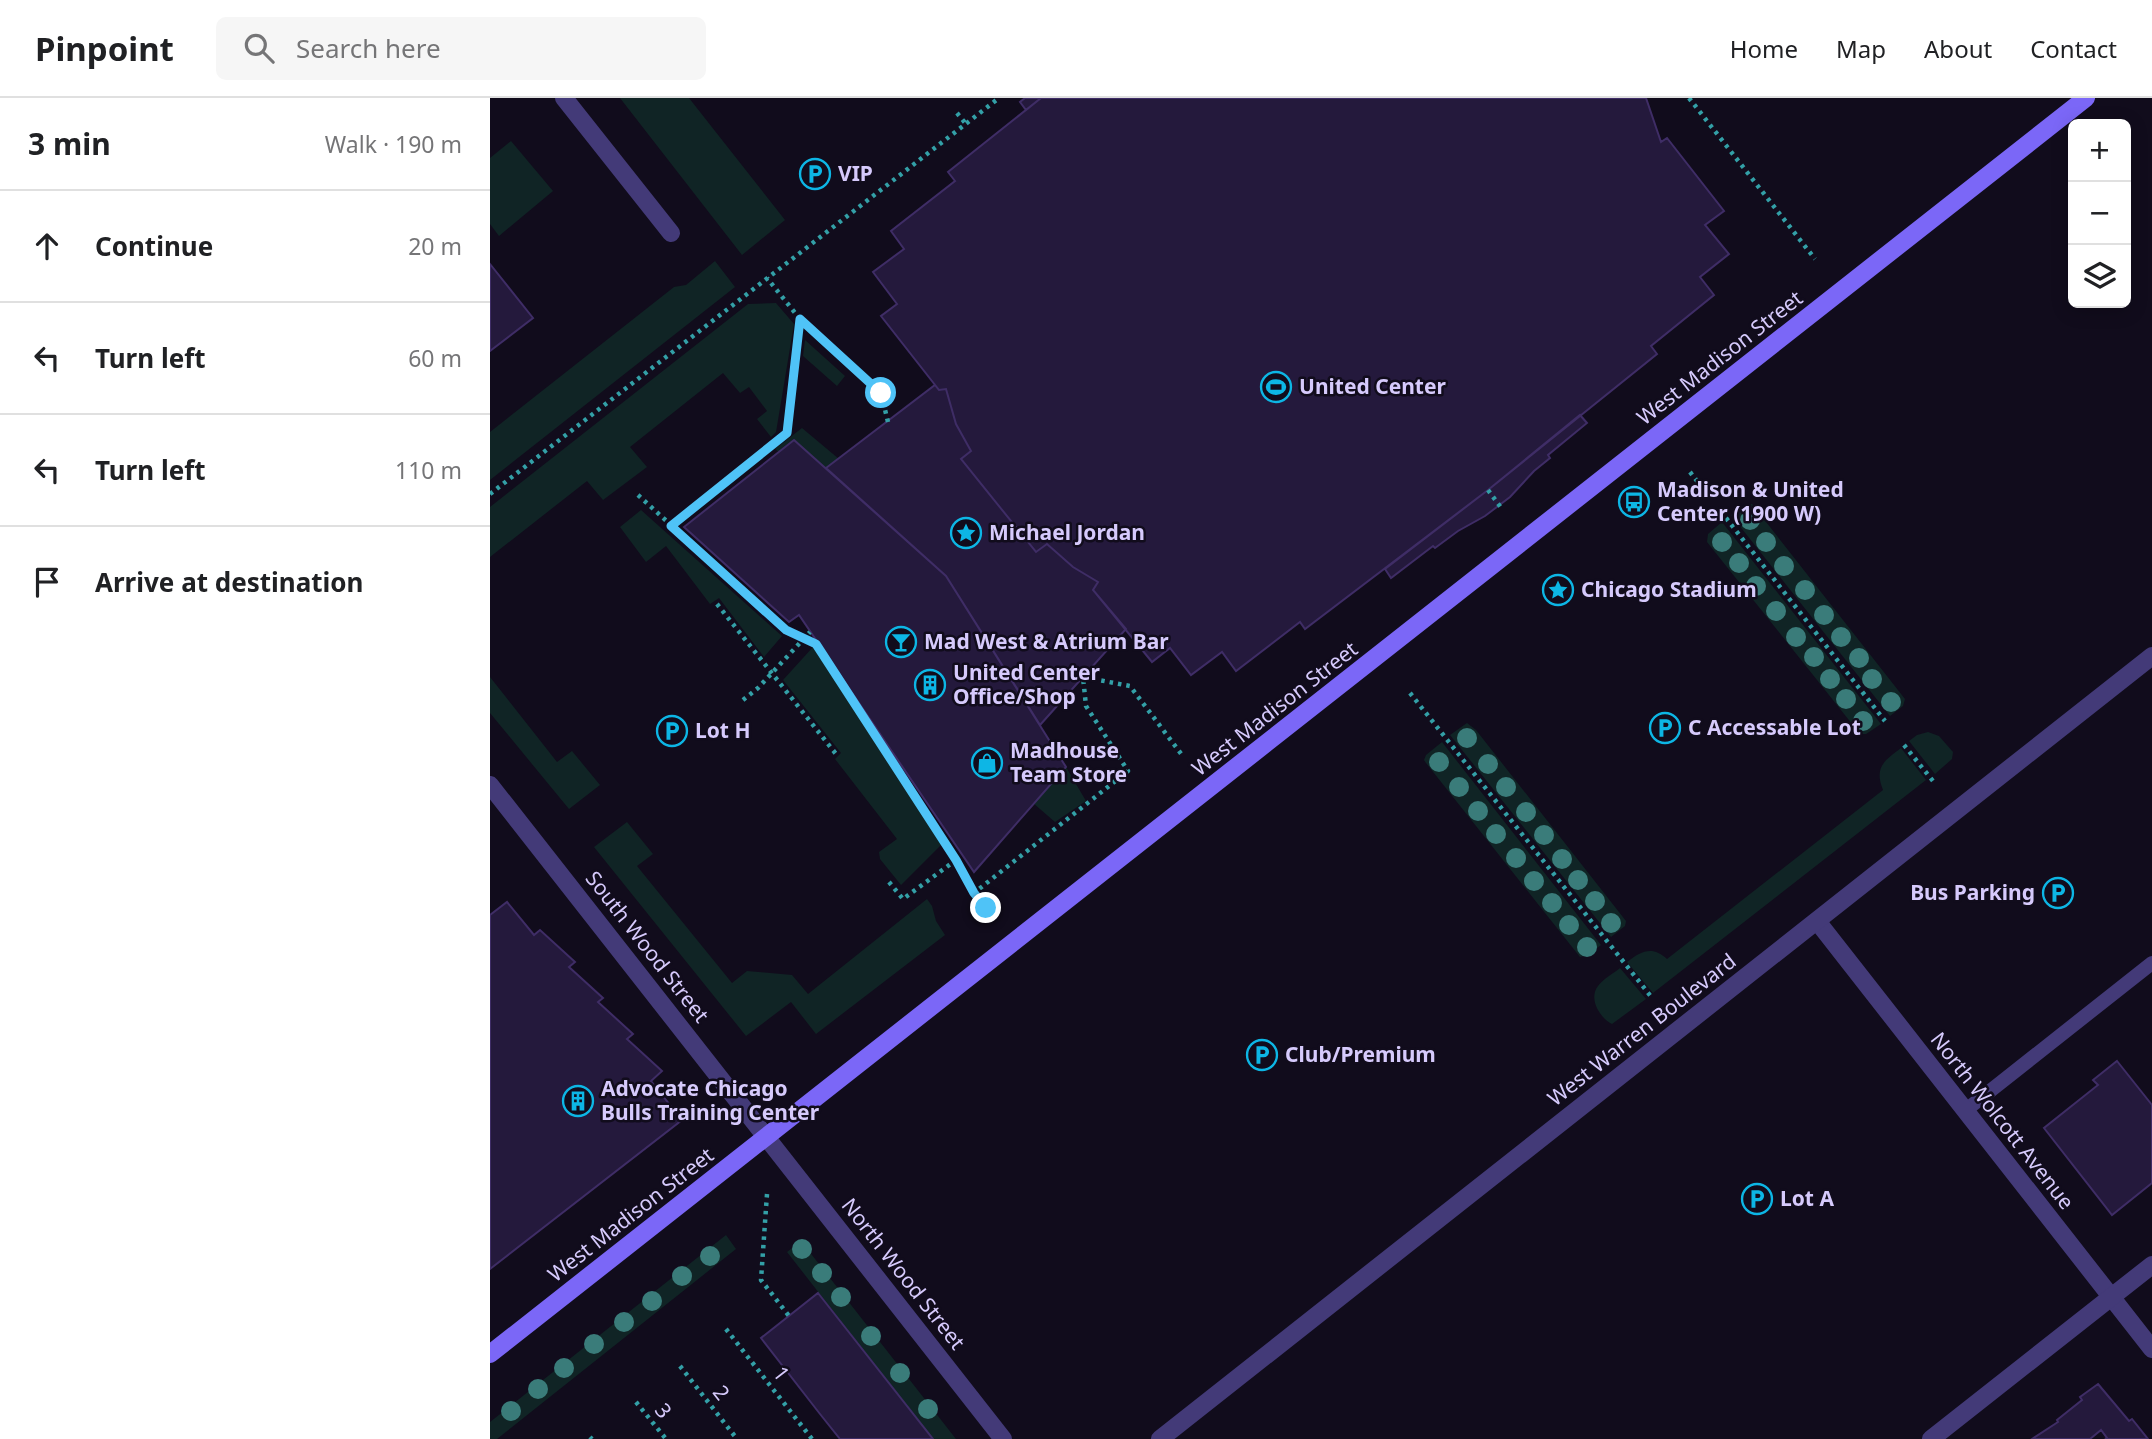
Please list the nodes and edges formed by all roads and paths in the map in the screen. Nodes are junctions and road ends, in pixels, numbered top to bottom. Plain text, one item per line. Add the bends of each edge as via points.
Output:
1 (564, 98) edge
2 (999, 98) edge
3 (1689, 98) edge
4 (2086, 98) edge
5 (957, 113) dead end
6 (965, 124) junction
7 (671, 233) dead end
8 (1815, 259) dead end
9 (767, 278) junction
10 (800, 319) junction
11 (888, 422) dead end
12 (1690, 472) dead end
13 (1704, 490) dead end
14 (1488, 491) dead end
15 (490, 494) edge
16 (638, 495) dead end
17 (1502, 509) dead end
18 (1726, 518) dead end
19 (671, 526) junction
20 (717, 604) dead end
21 (810, 632) dead end
22 (804, 639) junction
23 (2152, 656) edge
24 (771, 673) junction
25 (1410, 693) dead end
26 (743, 700) dead end
27 (1885, 721) dead end
28 (1904, 745) dead end
29 (835, 754) dead end
30 (1182, 755) dead end
31 (1933, 781) dead end
32 (490, 785) edge
33 (956, 860) junction
34 (889, 882) dead end
35 (974, 893) junction
36 (986, 908) dead end
37 (1817, 921) junction
38 (2152, 963) edge
39 (1653, 999) dead end
40 (1966, 1111) junction
41 (767, 1138) junction
42 (767, 1194) dead end
43 (2152, 1265) edge
44 (2111, 1297) junction
45 (789, 1316) dead end
46 (726, 1329) dead end
47 (2152, 1349) edge
48 (490, 1354) edge
49 (680, 1366) dead end
50 (636, 1402) dead end
51 (666, 1439) edge
52 (737, 1439) edge
53 (813, 1439) edge
54 (1003, 1439) edge
55 (1160, 1439) edge
56 (1931, 1439) edge

1 - 7 street
2 - 6 path
3 - 8 path
4 - 41 main road, West Madison Street
5 - 6 path
6 - 9 path
9 - 10 path
9 - 15 path
10 - 11 path via 881,393
10 - 19 path via 787,433
12 - 13 path
14 - 17 path
16 - 19 path
18 - 27 path
19 - 22 path via 786,630
20 - 24 path
21 - 22 path
22 - 24 path
22 - 33 path via 816,644
23 - 37 street, West Warren Boulevard
24 - 26 path
24 - 29 path
25 - 39 path
28 - 31 path
30 - 35 path via 1130,686 1083,677 1086,706 1128,771
32 - 41 street, South Wood Street
33 - 34 path via 904,899
33 - 35 path
35 - 36 path
37 - 40 street, North Wolcott Avenue
37 - 55 street, West Warren Boulevard
38 - 40 lane
40 - 44 street, North Wolcott Avenue
41 - 48 main road, West Madison Street
41 - 54 street, North Wood Street
42 - 45 path via 761,1280
43 - 44 street
44 - 47 street, North Wolcott Avenue
44 - 56 street
46 - 53 path, 1
49 - 52 path, 2
50 - 51 path, 3

